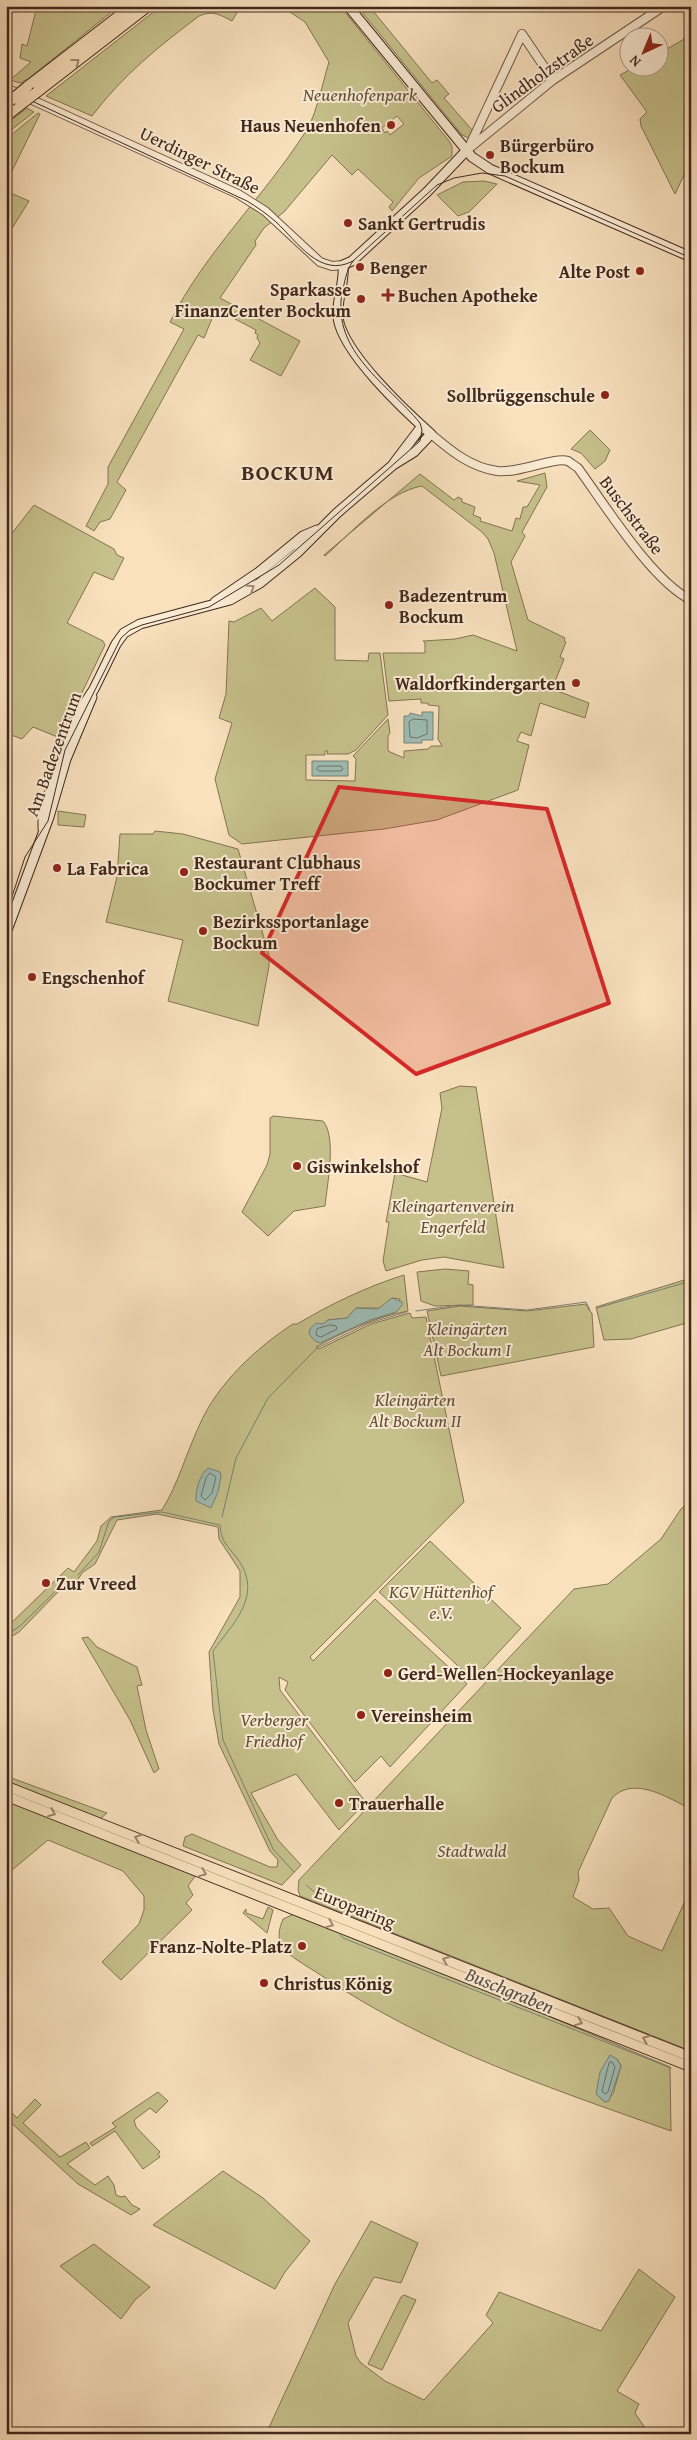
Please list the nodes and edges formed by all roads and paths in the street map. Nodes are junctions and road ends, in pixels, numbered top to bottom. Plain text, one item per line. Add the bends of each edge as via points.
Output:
1 (132, 6) edge
2 (148, 6) edge
3 (348, 6) edge
4 (664, 6) edge
5 (554, 80) junction
6 (6, 88) edge
7 (32, 90) junction
8 (12, 103) edge
9 (6, 116) edge
10 (466, 151) junction
11 (691, 257) edge
12 (342, 265) junction
13 (422, 426) junction
14 (431, 434) junction
15 (393, 465) junction
16 (691, 600) edge
17 (6, 933) edge
18 (6, 1786) edge
19 (6, 1796) edge
20 (691, 2057) edge
21 (691, 2067) edge

1 - 7 highway
7 -> 2 highway
3 - 10 main road
4 - 5 street, Glindholzstraße
5 - 10 street, Glindholzstraße
5 - 10 street via 522,34 476,136
6 - 12 street, Uerdinger Straße via 238,194 265,211 315,258 326,264
7 - 8 highway, bridge
8 - 9 highway
10 - 11 main road via 490,169
10 - 12 main road via 352,261
12 - 13 main road via 338,312 344,336 380,384
13 - 14 main road
13 - 15 main road, Am Badezentrum
14 - 15 main road, Am Badezentrum via 408,456
14 - 16 street, Buschstraße via 464,460 498,471 514,472 556,460 569,461 578,468 661,578
15 - 17 main road, Am Badezentrum via 260,583 230,600 127,630 116,644 59,756 43,816 43,829
20 -> 18 main road, Europaring
19 -> 21 main road, Europaring

